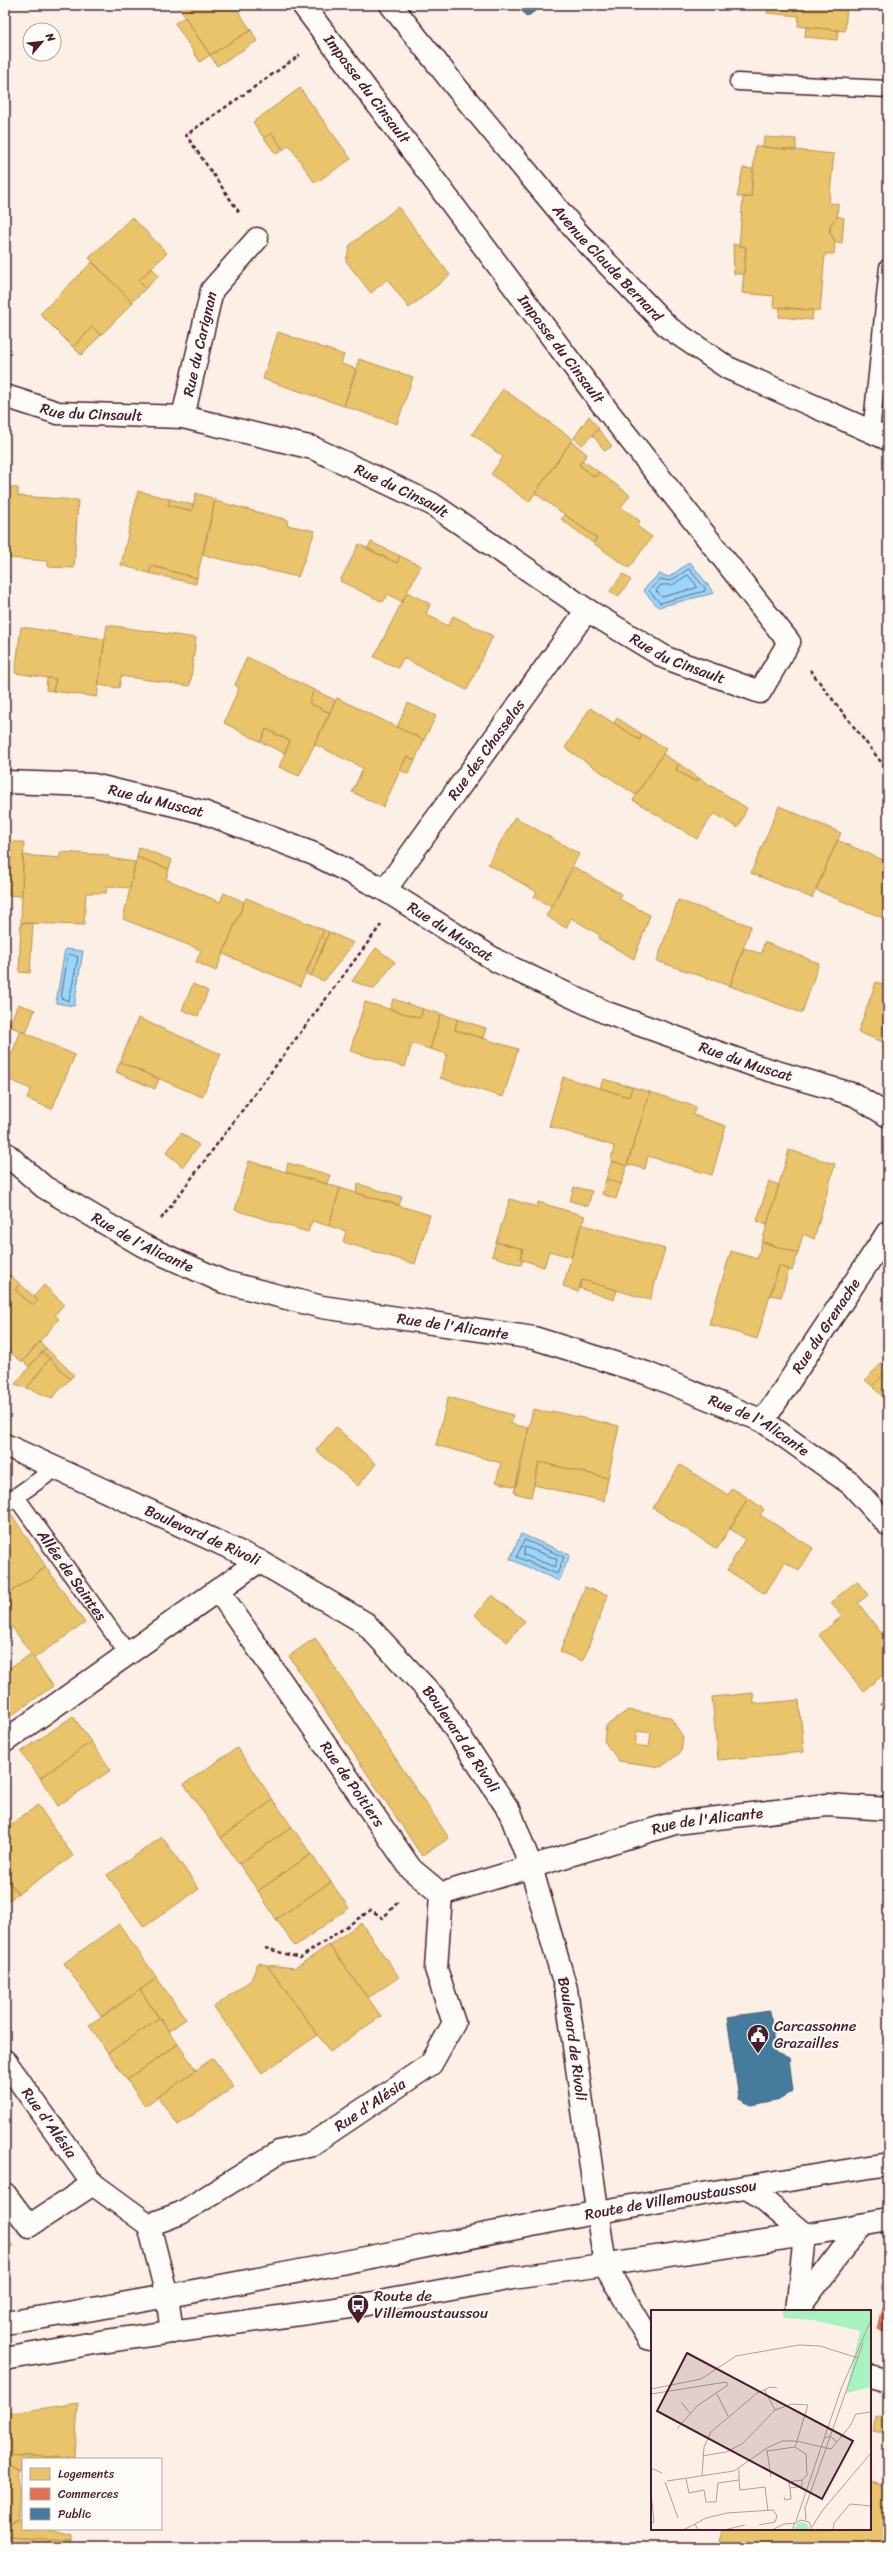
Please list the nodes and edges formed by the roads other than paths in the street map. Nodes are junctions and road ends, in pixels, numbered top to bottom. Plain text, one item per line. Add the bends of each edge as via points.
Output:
1 (303, 5) edge
2 (391, 5) edge
3 (738, 82) dead end
4 (888, 89) edge
5 (257, 239) road end
6 (888, 266) edge
7 (5, 396) edge
8 (183, 417) junction
9 (879, 436) edge
10 (587, 610) junction
11 (760, 692) joint
12 (5, 782) edge
13 (392, 895) junction
14 (888, 1116) edge
15 (5, 1153) edge
16 (888, 1232) edge
17 (763, 1421) junction
18 (5, 1445) edge
19 (55, 1469) junction
20 (10, 1501) edge
21 (888, 1525) edge
22 (259, 1561) junction
23 (218, 1590) junction
24 (128, 1654) junction
25 (5, 1741) edge
26 (888, 1809) edge
27 (531, 1867) junction
28 (441, 1894) junction
29 (5, 2061) edge
30 (888, 2164) edge
31 (93, 2184) junction
32 (748, 2187) junction
33 (5, 2194) edge
34 (599, 2212) junction
35 (888, 2220) edge
36 (149, 2225) junction
37 (861, 2225) junction
38 (804, 2235) junction
39 (605, 2266) junction
40 (167, 2296) junction
41 (798, 2310) edge
42 (5, 2323) edge
43 (172, 2332) junction
44 (651, 2339) edge
45 (5, 2359) edge
46 (871, 2376) edge
47 (888, 2381) edge

1 - 11 street, Impasse du Cinsault via 598,400 789,642
2 - 9 street, Avenue Claude Bernard via 576,231 669,328 728,368
3 - 4 lane
5 - 8 street, Rue du Carignan via 212,290
6 - 9 lane
7 - 8 street, Rue du Cinsault via 58,413
8 - 10 street, Rue du Cinsault via 313,448 432,504
10 - 11 street, Rue du Cinsault via 666,658
10 - 13 street, Rue des Chasselas
12 - 13 street, Rue du Muscat via 93,785 203,812 314,854
13 - 14 street, Rue du Muscat via 497,961 607,1013 753,1065 856,1095
15 - 17 street, Rue de l'Alicante via 44,1186 142,1245 224,1282 322,1307 534,1338 646,1373
16 - 17 street, Rue du Grenache
17 - 21 street, Rue de l'Alicante via 851,1484
18 - 19 street, Boulevard de Rivoli
19 - 20 lane
19 - 22 street, Boulevard de Rivoli
20 - 24 lane, Allée de Saintes
22 - 23 street
22 - 27 street, Boulevard de Rivoli via 365,1623 434,1697 510,1812
23 - 24 street
23 - 28 street, Rue de Poitiers via 411,1869
24 - 25 street
26 - 27 street, Rue de l'Alicante via 827,1805 675,1823
27 - 28 street
27 - 34 street, Boulevard de Rivoli via 566,1989
28 - 36 street, Rue d'Alésia via 436,1969 454,2023 431,2064 312,2144 279,2152 181,2213
29 - 31 street, Rue d'Alésia
30 - 32 street, Route de Villemoustaussou
31 - 33 street via 29,2226
31 - 36 street, Rue d'Alésia
32 - 34 street, Route de Villemoustaussou
32 - 38 street
34 - 39 street, Boulevard de Rivoli
34 - 40 street, Route de Villemoustaussou via 507,2232
35 - 37 street
36 - 40 street
37 - 38 street
37 - 41 street
38 - 39 street
38 - 41 street
39 - 43 street via 513,2278 357,2306
39 - 44 street via 648,2338
40 - 42 street, Route de Villemoustaussou
40 - 43 street
43 - 45 street
46 - 47 street

